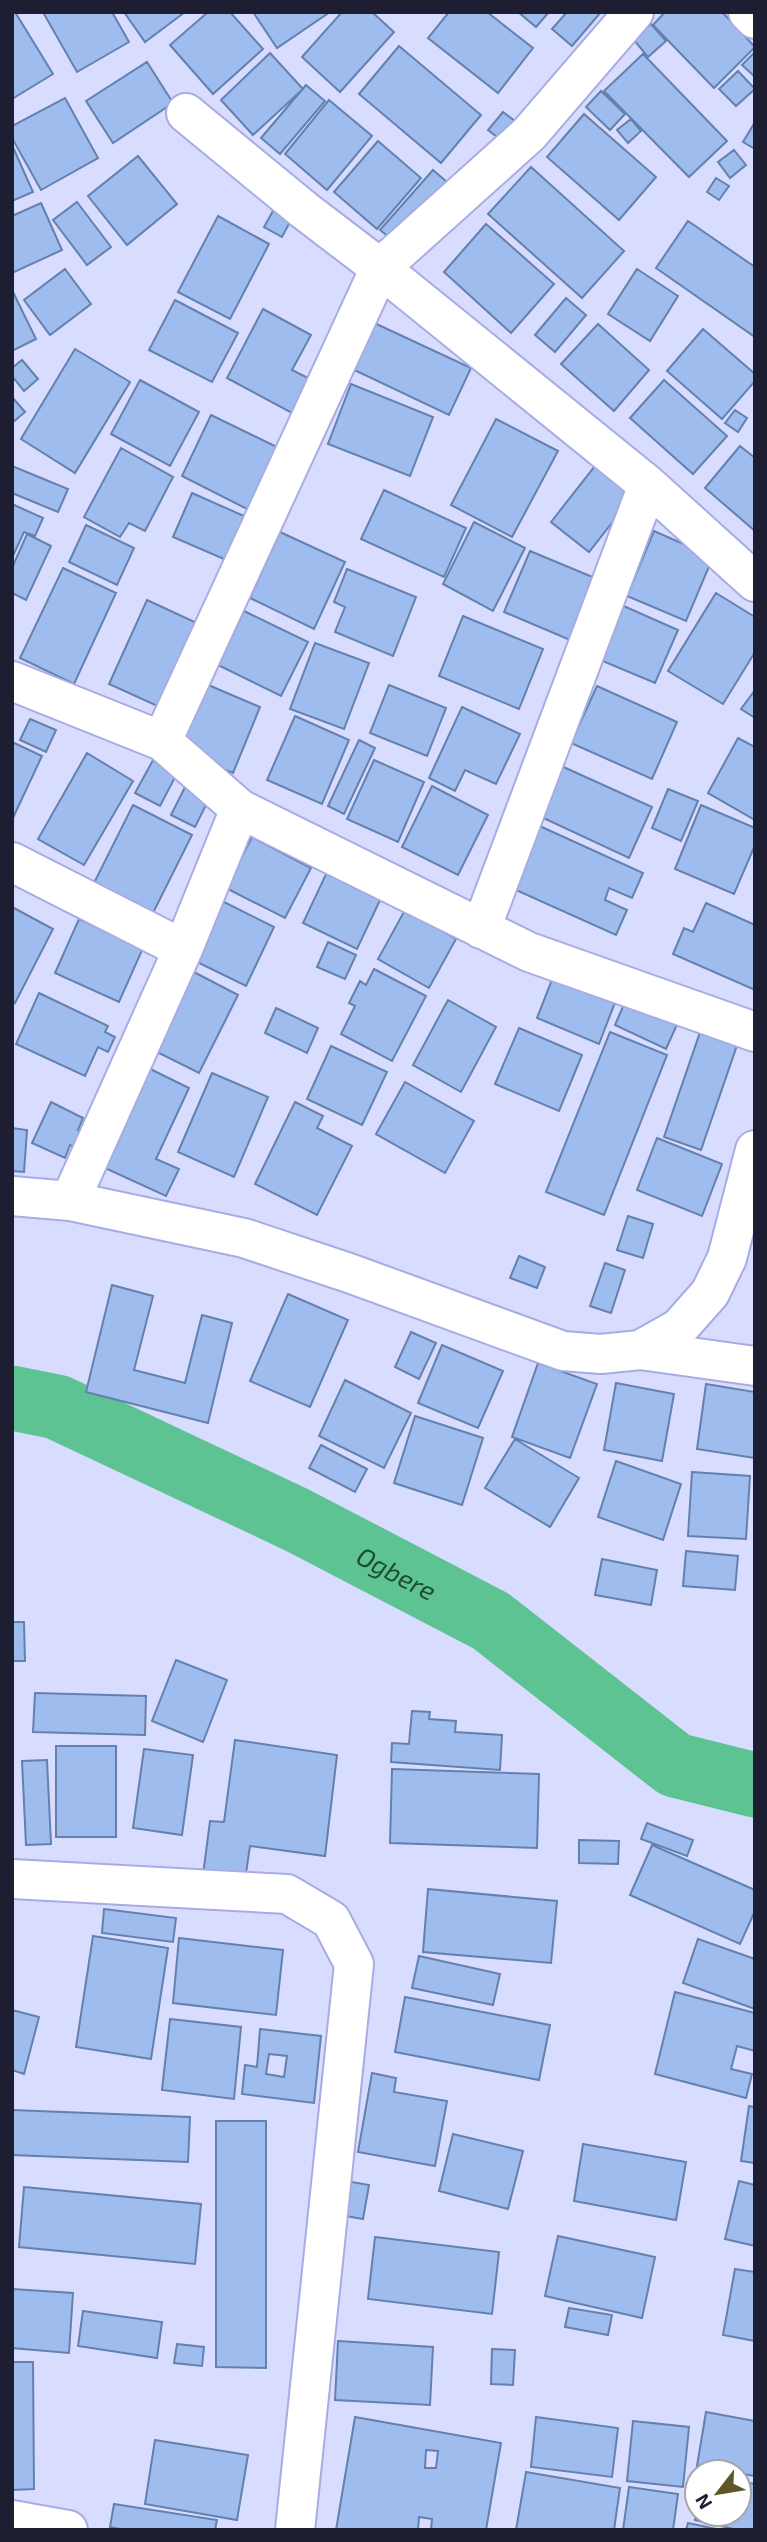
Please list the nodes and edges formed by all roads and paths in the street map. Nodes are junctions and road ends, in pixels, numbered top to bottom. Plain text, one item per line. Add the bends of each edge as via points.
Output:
1 (634, 12) edge
2 (748, 12) edge
3 (755, 19) edge
4 (186, 113) dead end
5 (380, 268) junction
6 (648, 485) junction
7 (755, 582) edge
8 (12, 681) edge
9 (162, 741) junction
10 (240, 808) junction
11 (12, 862) edge
12 (481, 929) junction
13 (183, 949) junction
14 (755, 1032) edge
15 (755, 1150) edge
16 (12, 1196) edge
17 (70, 1201) junction
18 (640, 1350) junction
19 (755, 1366) edge
20 (12, 1879) edge
21 (12, 2520) edge
22 (68, 2530) edge
23 (295, 2530) edge

1 - 5 street via 529,134
2 - 3 street
4 - 5 street
5 - 6 street
5 - 9 street
6 - 7 street
6 - 12 street
8 - 9 street
9 - 10 street
10 - 12 street
10 - 13 street
11 - 13 street
12 - 14 street via 529,952
13 - 17 street
15 - 18 street via 727,1258 710,1293 679,1328
16 - 17 street
17 - 18 street via 244,1238 563,1351
18 - 19 street
20 - 23 street via 287,1894 331,1920 354,1964
21 - 22 street

